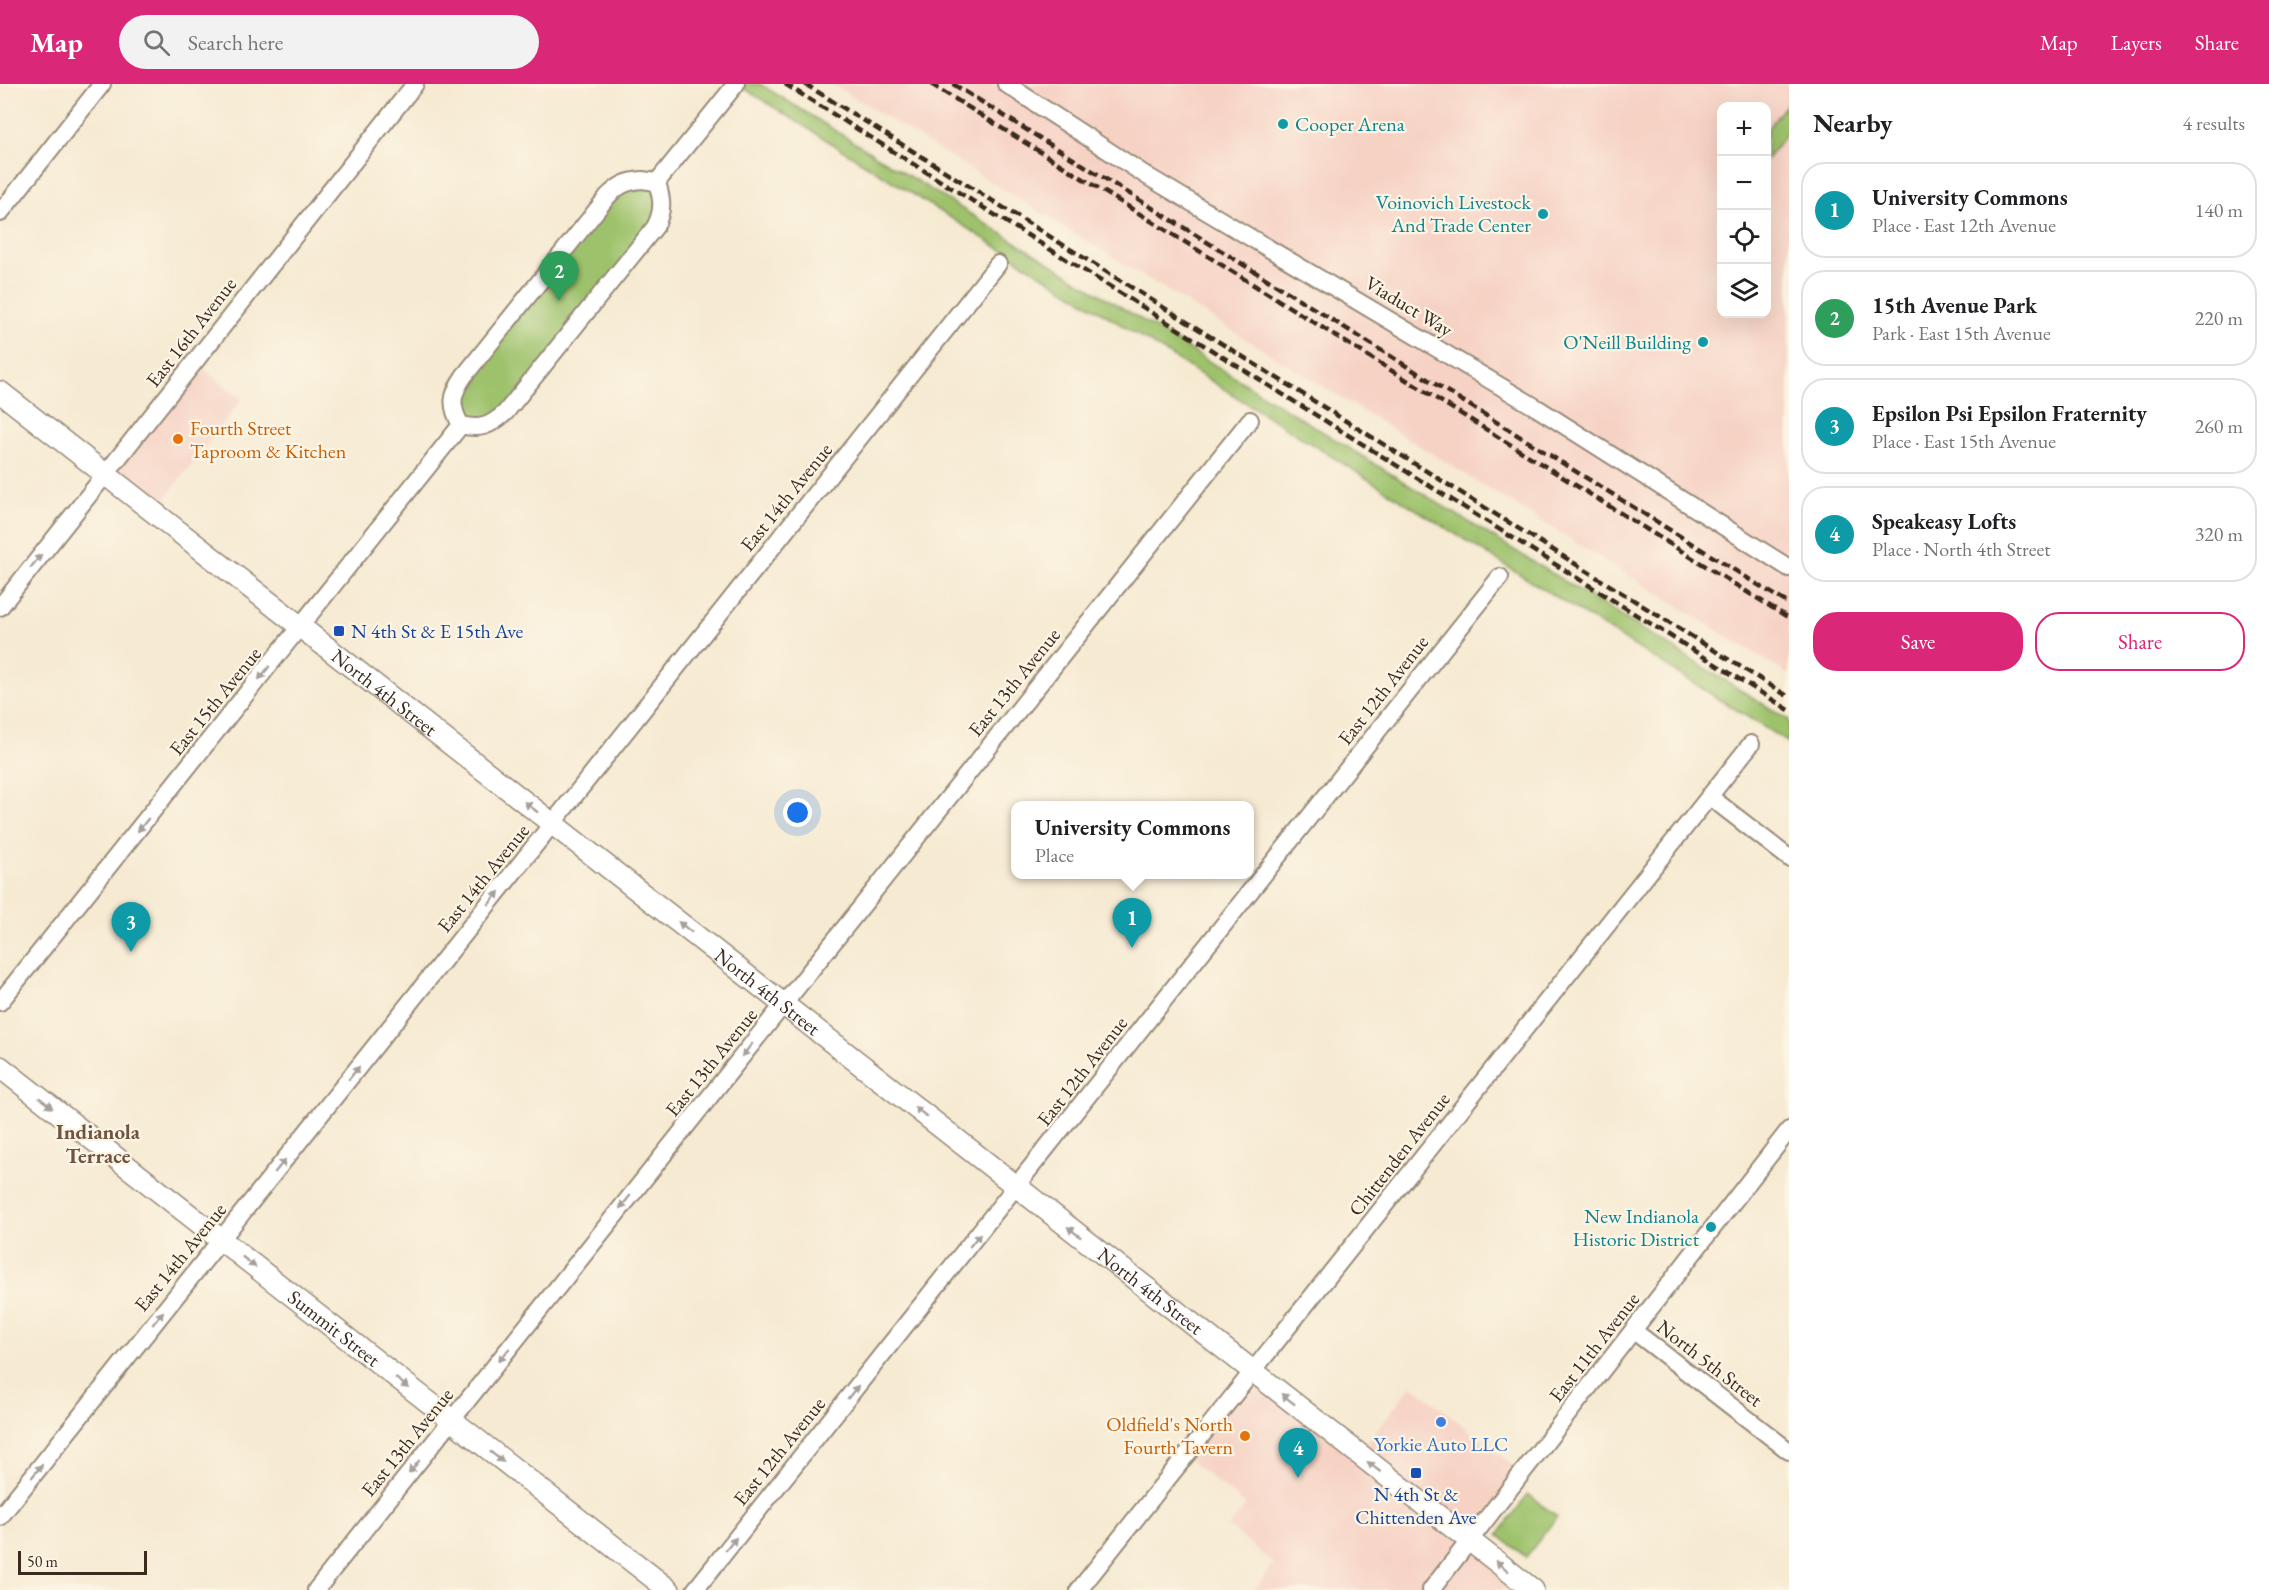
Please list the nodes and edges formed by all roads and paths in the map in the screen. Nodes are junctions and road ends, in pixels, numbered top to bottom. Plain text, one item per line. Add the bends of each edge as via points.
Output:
1 (102, 84) edge
2 (415, 84) edge
3 (736, 84) edge
4 (1006, 84) edge
5 (657, 182) junction
6 (0, 213) edge
7 (998, 264) dead end
8 (0, 392) edge
9 (1250, 420) dead end
10 (461, 425) junction
11 (105, 475) junction
12 (1789, 568) edge
13 (1500, 577) dead end
14 (0, 607) edge
15 (301, 627) junction
16 (1751, 744) dead end
17 (1709, 796) junction
18 (553, 824) junction
19 (1789, 858) edge
20 (0, 1002) edge
21 (783, 1004) junction
22 (0, 1066) edge
23 (1788, 1132) edge
24 (1017, 1187) junction
25 (220, 1240) junction
26 (1634, 1331) junction
27 (1252, 1372) junction
28 (450, 1421) junction
29 (1789, 1451) edge
30 (0, 1516) edge
31 (1470, 1541) junction
32 (316, 1590) edge
33 (669, 1590) edge
34 (695, 1590) edge
35 (1079, 1590) edge
36 (1431, 1590) edge
37 (1533, 1590) edge

1 - 6 street
2 - 11 street, East 16th Avenue
3 - 5 street
4 - 12 street, Viaduct Way via 1147,176 1537,408
5 - 10 street via 663,201 655,227 505,413 486,427
5 - 10 street via 628,181 618,186 536,286 455,388 453,411
7 - 18 street, East 14th Avenue
8 - 11 main road, North 4th Street
9 - 21 street, East 13th Avenue
10 - 15 street, East 15th Avenue
14 -> 11 street, East 16th Avenue
11 - 15 main road, North 4th Street
13 - 24 street, East 12th Avenue
18 -> 15 main road, North 4th Street
15 -> 20 street, East 15th Avenue
16 - 17 street, Chittenden Avenue
17 - 19 street
17 - 27 street, Chittenden Avenue
21 -> 18 main road, North 4th Street
25 -> 18 street, East 14th Avenue
24 -> 21 main road, North 4th Street
21 -> 28 street, East 13th Avenue
22 -> 25 main road, Summit Street
23 - 26 street, East 11th Avenue
27 -> 24 main road, North 4th Street
34 -> 24 street, East 12th Avenue
25 -> 28 main road, Summit Street
30 -> 25 street, East 14th Avenue
26 - 29 street, North 5th Street
26 - 31 street, East 11th Avenue
31 -> 27 main road, North 4th Street
27 - 35 street, Chittenden Avenue
28 -> 32 street, East 13th Avenue
28 -> 33 main road, Summit Street
31 - 36 street, East 11th Avenue
37 -> 31 main road, North 4th Street

